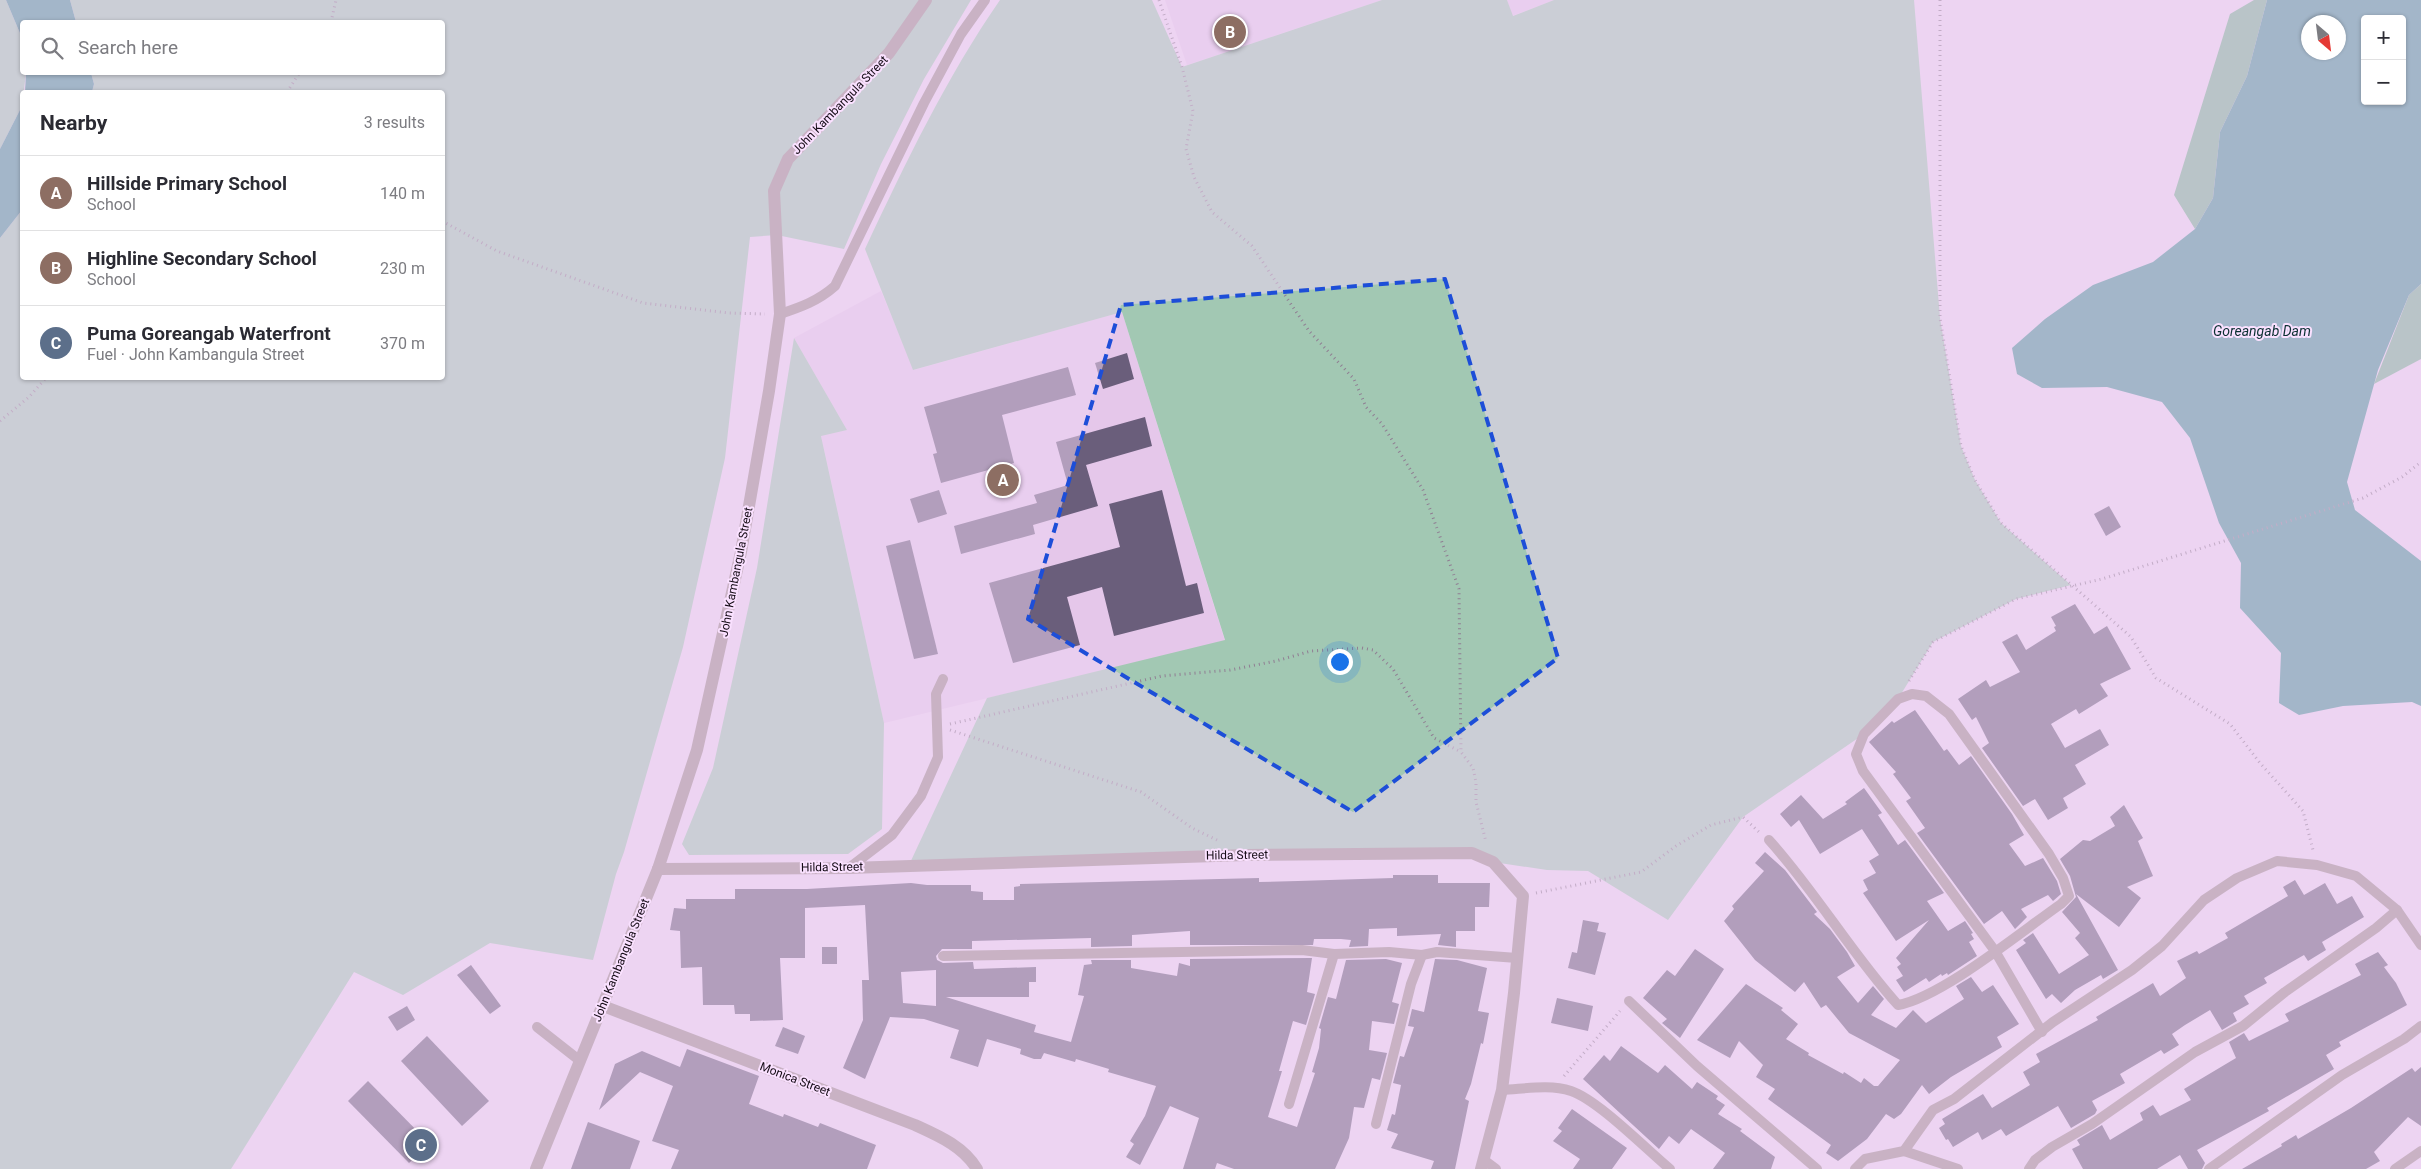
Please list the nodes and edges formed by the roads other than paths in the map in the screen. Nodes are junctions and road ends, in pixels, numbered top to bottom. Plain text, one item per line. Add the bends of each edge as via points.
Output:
1 (926, 0) edge
2 (985, 0) edge
3 (780, 314) junction
4 (942, 679) dead end
5 (1769, 840) road end
6 (849, 868) junction
7 (658, 869) junction
8 (2397, 910) junction
9 (2421, 946) edge
10 (1995, 951) junction
11 (1334, 954) junction
12 (1422, 955) junction
13 (942, 956) dead end
14 (1517, 958) junction
15 (1629, 1001) road end
16 (603, 1006) junction
17 (2421, 1026) edge
18 (538, 1027) dead end
19 (2042, 1032) junction
20 (579, 1060) junction
21 (1502, 1090) junction
22 (1289, 1104) dead end
23 (1376, 1124) dead end
24 (1904, 1151) junction
25 (2421, 1151) edge
26 (1483, 1164) edge
27 (536, 1169) edge
28 (977, 1169) edge
29 (1496, 1169) edge
30 (1670, 1169) edge
31 (1817, 1169) edge
32 (1855, 1169) edge
33 (1958, 1169) edge
34 (2029, 1169) edge
35 (2209, 1169) edge
36 (2395, 1169) edge

1 - 3 street, John Kambangula Street via 889,53 788,159 774,191
2 - 3 lane via 961,34 924,103 836,286 807,306
3 - 7 street, John Kambangula Street via 766,410 722,646 697,750
4 - 6 lane via 936,694 938,757 921,796 892,835
5 - 10 lane via 1837,924 1873,978 1898,1005 1938,988
6 - 7 street, Hilda Street
6 - 14 street, Hilda Street via 1276,854 1472,853 1493,862 1523,896
7 - 16 street, John Kambangula Street
8 - 9 lane
8 - 19 lane via 2356,876 2317,865 2277,861 2237,878 2204,900 2162,946
8 - 34 lane via 2243,1026 2195,1052 2092,1124 2052,1147
10 - 10 lane via 1863,771 1856,754 1864,734 1898,699 1912,694 1926,696 1949,714 2049,854 2067,887 2069,896 2061,904
10 - 19 lane
11 - 12 lane via 1388,952
11 - 13 lane via 1265,950
11 - 22 lane
12 - 14 lane via 1437,952
12 - 23 lane
14 - 21 street
15 - 31 lane via 1697,1066
16 - 20 street, John Kambangula Street
16 - 28 street, Monica Street via 948,1139
17 - 35 lane via 2342,1075
18 - 20 lane
19 - 24 lane via 1954,1099 1933,1110
20 - 27 street, John Kambangula Street
21 - 26 street
21 - 30 lane via 1554,1088 1572,1092 1593,1103
24 - 32 lane via 1865,1160
24 - 33 lane
25 - 36 lane
26 - 29 lane

